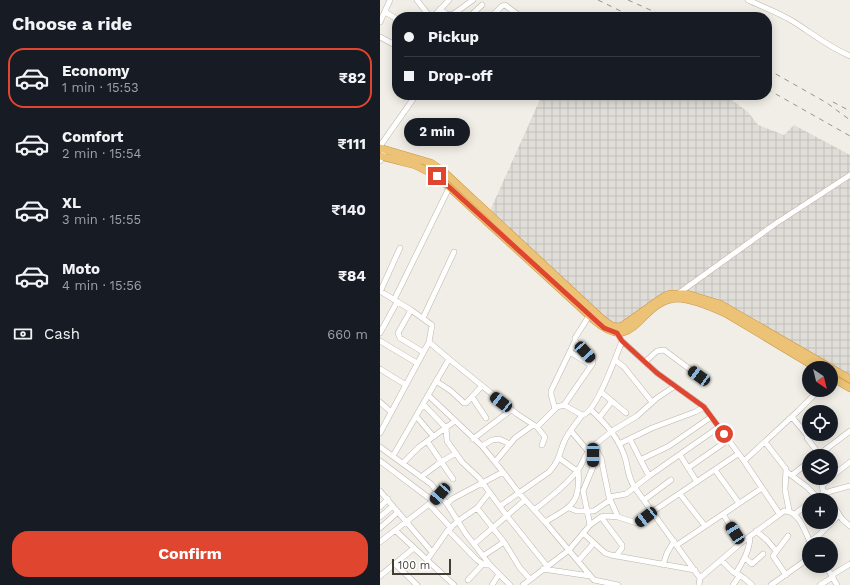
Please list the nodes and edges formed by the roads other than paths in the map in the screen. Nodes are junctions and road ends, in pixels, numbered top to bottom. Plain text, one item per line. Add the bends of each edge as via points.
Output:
1 (390, 0) edge
2 (417, 0) edge
3 (472, 0) edge
4 (748, 0) edge
5 (445, 1) edge
6 (482, 5) dead end
7 (440, 9) junction
8 (385, 12) junction
9 (428, 12) edge
10 (437, 12) edge
11 (444, 12) edge
12 (457, 12) edge
13 (474, 12) edge
14 (497, 12) edge
15 (514, 12) edge
16 (392, 16) edge
17 (380, 22) edge
18 (380, 37) edge
19 (392, 43) edge
20 (850, 56) edge
21 (413, 100) edge
22 (382, 148) edge
23 (381, 158) edge
24 (850, 175) edge
25 (449, 188) junction
26 (400, 248) dead end
27 (454, 252) dead end
28 (381, 292) edge
29 (679, 293) junction
30 (380, 299) edge
31 (396, 301) junction
32 (412, 310) junction
33 (589, 316) junction
34 (423, 318) junction
35 (617, 330) junction
36 (380, 333) edge
37 (575, 340) junction
38 (380, 341) edge
39 (622, 341) junction
40 (429, 342) junction
41 (423, 352) junction
42 (570, 352) junction
43 (449, 359) junction
44 (615, 360) junction
45 (805, 361) edge
46 (819, 361) edge
47 (645, 362) junction
48 (417, 363) junction
49 (591, 366) junction
50 (380, 369) edge
51 (838, 372) edge
52 (699, 376) dead end
53 (850, 379) edge
54 (436, 381) junction
55 (838, 381) edge
56 (406, 385) junction
57 (675, 386) junction
58 (482, 387) junction
59 (850, 388) edge
60 (601, 392) junction
61 (428, 395) junction
62 (472, 397) junction
63 (812, 397) edge
64 (612, 401) junction
65 (380, 402) edge
66 (652, 402) junction
67 (423, 404) junction
68 (564, 405) junction
69 (704, 407) junction
70 (511, 410) junction
71 (555, 410) junction
72 (591, 410) junction
73 (391, 412) junction
74 (626, 413) dead end
75 (416, 416) junction
76 (582, 416) junction
77 (711, 417) junction
78 (792, 417) junction
79 (486, 418) dead end
80 (599, 418) junction
81 (455, 421) junction
82 (535, 426) junction
83 (719, 427) junction
84 (446, 428) junction
85 (802, 428) edge
86 (571, 431) junction
87 (612, 431) junction
88 (850, 431) edge
89 (380, 433) edge
90 (433, 436) junction
91 (473, 439) junction
92 (630, 439) junction
93 (728, 440) junction
94 (427, 441) junction
95 (765, 442) junction
96 (510, 444) junction
97 (619, 444) junction
98 (482, 446) junction
99 (542, 446) dead end
100 (380, 447) edge
101 (591, 449) junction
102 (826, 449) edge
103 (456, 453) junction
104 (738, 454) junction
105 (680, 455) junction
106 (393, 456) junction
107 (559, 458) junction
108 (640, 459) junction
109 (380, 461) edge
110 (744, 461) junction
111 (441, 462) junction
112 (495, 462) junction
113 (850, 462) edge
114 (403, 463) junction
115 (802, 466) edge
116 (688, 468) junction
117 (578, 470) junction
118 (715, 470) junction
119 (503, 472) junction
120 (838, 472) edge
121 (789, 473) junction
122 (649, 476) junction
123 (421, 477) junction
124 (453, 479) dead end
125 (671, 480) dead end
126 (697, 482) junction
127 (482, 483) junction
128 (823, 485) edge
129 (850, 486) edge
130 (634, 488) junction
131 (762, 488) junction
132 (381, 493) edge
133 (489, 493) junction
134 (519, 493) junction
135 (812, 493) edge
136 (824, 493) joint
137 (440, 494) junction
138 (680, 494) junction
139 (388, 499) junction
140 (610, 499) junction
141 (525, 500) junction
142 (644, 500) junction
143 (431, 503) junction
144 (739, 503) junction
145 (447, 504) junction
146 (393, 506) junction
147 (500, 506) junction
148 (380, 507) edge
149 (477, 508) junction
150 (569, 508) junction
151 (802, 508) edge
152 (534, 510) junction
153 (789, 510) junction
154 (587, 511) junction
155 (398, 512) junction
156 (652, 512) junction
157 (779, 513) junction
158 (723, 514) junction
159 (795, 514) junction
160 (839, 515) joint
161 (507, 516) junction
162 (380, 517) edge
163 (601, 517) junction
164 (618, 517) junction
165 (458, 521) junction
166 (407, 522) junction
167 (545, 522) junction
168 (848, 522) edge
169 (590, 525) junction
170 (705, 526) junction
171 (493, 527) junction
172 (380, 528) edge
173 (449, 529) junction
174 (396, 531) junction
175 (756, 531) junction
176 (583, 533) junction
177 (750, 536) junction
178 (788, 536) dead end
179 (808, 537) edge
180 (817, 537) edge
181 (380, 542) edge
182 (504, 542) junction
183 (594, 543) junction
184 (676, 543) junction
185 (741, 543) junction
186 (474, 544) junction
187 (414, 548) junction
188 (569, 550) junction
189 (432, 552) junction
190 (776, 552) junction
191 (763, 554) dead end
192 (483, 556) junction
193 (616, 556) junction
194 (745, 558) junction
195 (427, 560) junction
196 (721, 560) junction
197 (578, 561) junction
198 (802, 563) edge
199 (395, 564) junction
200 (483, 564) junction
201 (850, 564) edge
202 (490, 565) junction
203 (663, 565) junction
204 (545, 568) junction
205 (695, 570) junction
206 (830, 573) edge
207 (499, 574) junction
208 (738, 574) junction
209 (786, 575) junction
210 (380, 576) edge
211 (590, 576) junction
212 (832, 576) junction
213 (700, 578) junction
214 (530, 579) junction
215 (468, 580) dead end
216 (594, 583) edge
217 (416, 585) edge
218 (454, 585) edge
219 (492, 585) edge
220 (510, 585) edge
221 (523, 585) edge
222 (618, 585) edge
223 (699, 585) edge
224 (733, 585) edge
225 (752, 585) edge
226 (771, 585) edge
227 (820, 585) edge
228 (837, 585) edge

1 - 8 street
2 - 9 street
3 - 12 street
4 - 20 street via 793,21
5 - 7 street
6 - 13 street
7 - 10 street
7 - 11 street
8 - 16 street
8 - 17 street
14 - 15 street via 505,5
18 - 19 street
21 - 22 street
22 - 23 street
22 - 35 highway via 430,163 444,172
23 - 25 highway via 415,165 437,176
24 - 29 street via 775,224
25 - 31 street
25 - 33 highway
26 - 28 street
27 - 34 street
28 - 30 street
28 - 31 street
29 - 35 highway via 663,297
29 - 46 highway via 720,304
31 - 32 street
31 - 36 street
32 - 34 street
32 - 41 street via 398,335
33 - 35 highway via 604,328
33 - 37 street
34 - 40 street via 432,325
35 - 39 street
35 - 45 highway via 628,330 664,302 682,298 727,314
37 - 42 street
37 - 49 street via 593,360
38 - 48 street
39 - 44 street
39 - 47 street
40 - 41 street
40 - 43 street
41 - 48 street
42 - 49 street
42 - 71 street via 551,391
43 - 54 street
43 - 58 street
44 - 60 street
44 - 66 street via 624,367
47 - 52 street via 656,351 664,350
47 - 57 street
48 - 56 street
49 - 68 street
50 - 56 street
51 - 53 highway
54 - 61 street
54 - 62 street via 464,403
55 - 59 highway
56 - 73 street
57 - 66 street
57 - 69 street
58 - 62 street
58 - 70 street
60 - 64 street
60 - 72 street
61 - 67 street
61 - 81 street
62 - 79 street
63 - 78 street
64 - 74 street
64 - 80 street
65 - 73 street
66 - 87 street via 637,416
67 - 75 street
67 - 84 street
68 - 71 street
68 - 76 street
69 - 77 street
69 - 92 street
70 - 82 street
70 - 91 street
71 - 82 street
72 - 76 street
72 - 80 street
73 - 89 street
75 - 90 street
75 - 106 street
76 - 86 street
77 - 83 street
77 - 108 street via 669,446
78 - 85 street
78 - 95 street
80 - 87 street
81 - 84 street
81 - 91 street
82 - 96 street
82 - 99 street via 545,438
83 - 93 street
83 - 105 street
84 - 90 street
84 - 103 street via 448,441
86 - 101 street
86 - 107 street
87 - 97 street
87 - 101 street
88 - 102 street
90 - 94 street
91 - 98 street
92 - 97 street
92 - 108 street
93 - 104 street
93 - 116 street
94 - 111 street
94 - 114 street
95 - 110 street
95 - 121 street
96 - 98 street via 499,439
96 - 112 street
97 - 130 street
98 - 112 street
100 - 106 street
101 - 117 street
101 - 140 street via 602,458
101 - 154 street via 593,467 583,491
103 - 111 street
103 - 127 street
104 - 110 street
104 - 118 street
105 - 116 street
105 - 122 street
106 - 114 street
107 - 117 street
107 - 134 street via 549,472
108 - 122 street
109 - 143 street
110 - 131 street
111 - 123 street
111 - 124 street
112 - 119 street
113 - 120 street
114 - 123 street
115 - 121 street
116 - 126 street
117 - 150 street via 578,493
117 - 152 street
118 - 126 street
118 - 144 street
119 - 127 street
119 - 134 street
121 - 135 street via 808,487
121 - 153 street via 785,490
122 - 130 street
123 - 137 street
125 - 142 street
126 - 138 street
127 - 133 street
127 - 145 street
128 - 136 street
129 - 136 street
130 - 140 street via 624,495
130 - 142 street
131 - 144 street
131 - 157 street
132 - 139 street
133 - 147 street
133 - 149 street
134 - 141 street
134 - 147 street
137 - 143 street
137 - 145 street
138 - 156 street
138 - 170 street
139 - 146 street
139 - 148 street
140 - 154 street via 594,511
140 - 164 street
141 - 152 street
141 - 161 street
142 - 156 street
143 - 166 street
143 - 173 street
144 - 158 street
145 - 165 street
146 - 155 street
146 - 162 street
147 - 161 street
149 - 165 street
149 - 171 street
150 - 154 street
150 - 167 street
151 - 159 street
152 - 167 street
153 - 157 street
153 - 159 street
154 - 169 street
155 - 166 street
155 - 172 street
156 - 164 street via 637,523
156 - 184 street
157 - 175 street
158 - 170 street
158 - 185 street
159 - 179 street
160 - 168 street
160 - 180 street
161 - 171 street
161 - 204 street
163 - 164 street
163 - 169 street
163 - 193 street via 622,546
165 - 173 street
165 - 186 street
166 - 174 street
166 - 189 street
167 - 188 street
169 - 176 street
170 - 184 street
171 - 182 street
171 - 186 street
173 - 189 street
173 - 200 street
174 - 181 street
174 - 187 street
175 - 177 street
175 - 190 street
176 - 183 street
176 - 188 street
177 - 185 street
177 - 194 street via 750,546
178 - 190 street
182 - 192 street
182 - 214 street
183 - 193 street via 605,553
183 - 197 street
184 - 203 street via 667,553
184 - 205 street
185 - 196 street
186 - 192 street
187 - 195 street
187 - 199 street
188 - 197 street
188 - 204 street
189 - 195 street
190 - 209 street via 774,557
191 - 194 street via 752,564
192 - 202 street
193 - 203 street
194 - 208 street
195 - 218 street
196 - 208 street
196 - 213 street
197 - 211 street
198 - 209 street
199 - 210 street
199 - 217 street
200 - 202 street
200 - 215 street
201 - 212 street
202 - 207 street
203 - 205 street
204 - 211 street
204 - 214 street
205 - 213 street
206 - 212 street
207 - 219 street
207 - 220 street
208 - 224 street
208 - 225 street
209 - 226 street
211 - 216 street
212 - 227 street
212 - 228 street
213 - 223 street
214 - 221 street
216 - 222 street

